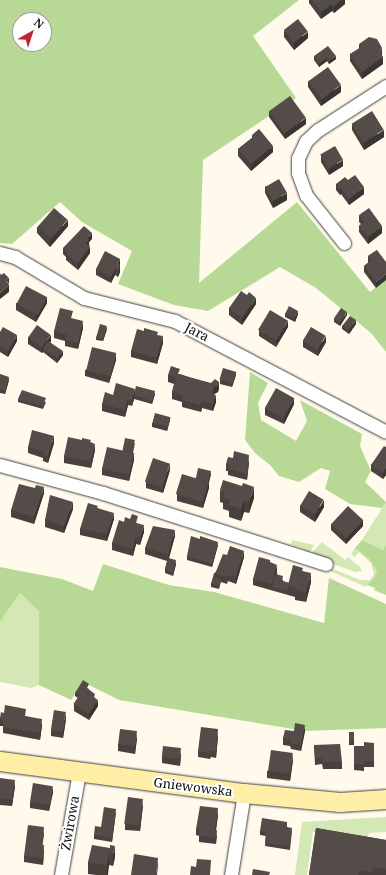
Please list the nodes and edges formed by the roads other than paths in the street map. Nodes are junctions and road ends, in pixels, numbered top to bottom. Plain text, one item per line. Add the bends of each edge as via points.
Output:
1 (386, 86) edge
2 (344, 243) dead end
3 (0, 253) edge
4 (386, 432) edge
5 (0, 465) edge
6 (326, 564) dead end
7 (0, 761) edge
8 (78, 772) junction
9 (244, 793) junction
10 (386, 799) edge
11 (61, 875) edge
12 (231, 875) edge

1 - 2 street via 318,130 306,141 298,158 298,172 306,195
3 - 4 street, Jara via 15,257 84,298 175,321
5 - 6 street via 103,493
7 - 8 street, Gniewowska
8 - 9 street, Gniewowska
8 - 11 street, Żwirowa
9 - 10 street, Gniewowska via 340,802
9 - 12 street

